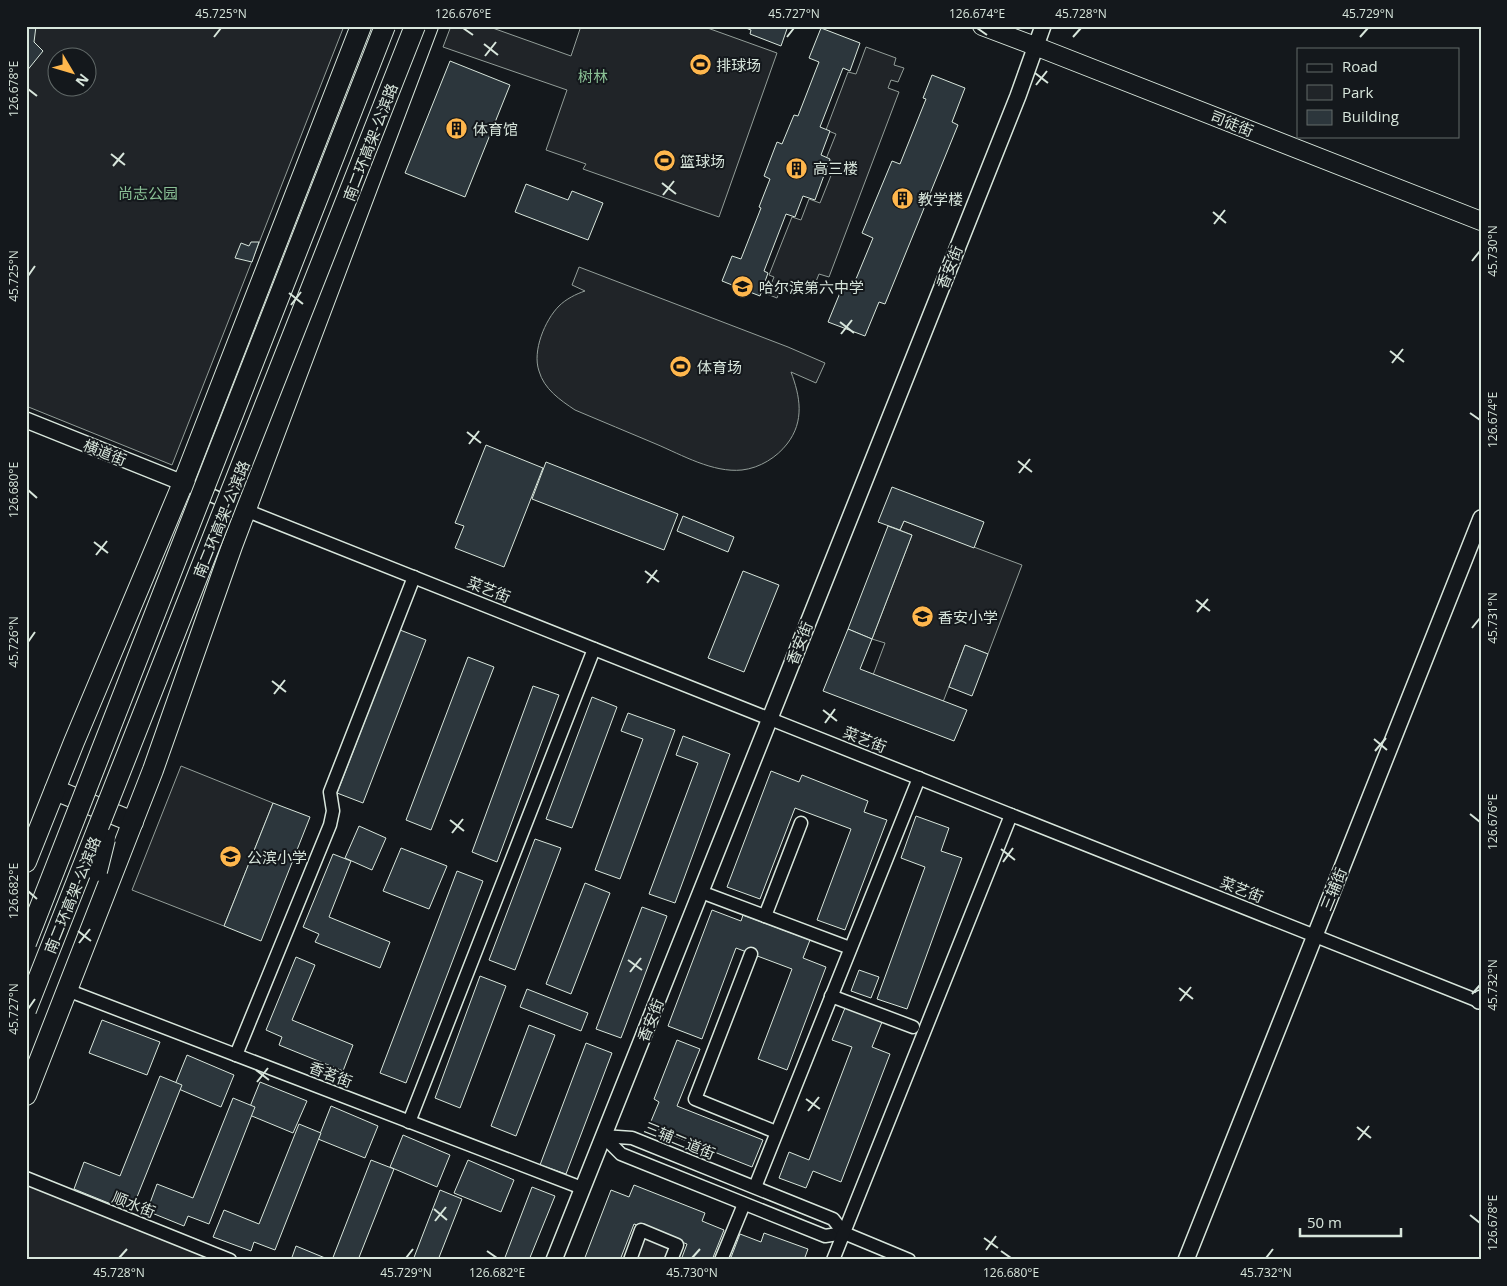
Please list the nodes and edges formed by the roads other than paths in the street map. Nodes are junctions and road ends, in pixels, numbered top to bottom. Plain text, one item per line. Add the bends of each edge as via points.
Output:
1 (361, 26) edge
2 (385, 26) edge
3 (415, 26) edge
4 (428, 26) edge
5 (982, 26) edge
6 (1043, 26) edge
7 (1035, 46) junction
8 (1481, 221) edge
9 (26, 420) edge
10 (183, 484) junction
11 (245, 510) junction
12 (1481, 518) edge
13 (187, 529) junction
14 (414, 577) junction
15 (594, 649) junction
16 (770, 719) junction
17 (74, 742) junction
18 (125, 760) junction
19 (919, 778) junction
20 (55, 790) junction
21 (1012, 815) junction
22 (133, 822) junction
23 (800, 823) dead end
24 (26, 862) edge
25 (709, 895) dead end
26 (765, 916) junction
27 (1315, 936) junction
28 (26, 943) edge
29 (850, 948) junction
30 (751, 954) dead end
31 (67, 990) junction
32 (831, 996) junction
33 (1480, 1000) edge
34 (26, 1010) edge
35 (913, 1027) dead end
36 (236, 1055) junction
37 (26, 1095) edge
38 (409, 1122) junction
39 (776, 1132) junction
40 (603, 1136) junction
41 (26, 1178) edge
42 (754, 1187) junction
43 (582, 1188) junction
44 (744, 1204) junction
45 (844, 1233) junction
46 (230, 1260) edge
47 (554, 1260) edge
48 (630, 1260) edge
49 (671, 1260) edge
50 (721, 1260) edge
51 (832, 1260) edge
52 (909, 1260) edge
53 (1186, 1260) edge

1 - 10 highway
2 - 13 highway, 南二环高架-公滨路, bridge
3 - 18 highway, 南二环高架-公滨路, bridge
4 - 11 highway
5 - 7 main road, 司徒街
6 - 7 street, 香安街
7 - 8 main road, 司徒街
7 - 16 street, 香安街 via 1018,96
9 - 10 street, 横道街
10 - 11 street, 菜艺街
10 - 17 highway
11 - 14 street, 菜艺街
11 - 22 highway
12 - 27 street, 三辅街
13 - 17 highway, bridge
13 - 28 highway, 南二环高架-公滨路, bridge
14 - 15 street, 菜艺街
14 - 36 street via 330,792 333,811 330,825
15 - 16 street, 菜艺街
15 - 38 street
16 - 19 street, 菜艺街
16 - 40 street, 香安街
17 - 20 highway
18 - 31 highway, bridge
18 - 34 highway, 南二环高架-公滨路, bridge
19 - 21 street, 菜艺街
19 - 29 street
20 - 22 highway
20 - 24 highway
21 - 27 street, 菜艺街
21 - 45 street
22 - 31 highway
23 - 26 street
25 - 26 street
26 - 29 street
27 - 33 street, 菜艺街
27 - 53 street, 三辅街
29 - 32 street
30 - 39 street via 695,1099
31 - 36 street, 香茗街
31 - 37 highway
32 - 35 street
32 - 39 street
36 - 38 street, 香茗街
38 - 43 street, 香茗街
39 - 42 street
40 - 42 street, 三辅二道街 via 632,1138
40 - 43 street, 香安街
40 - 44 street, 三辅二道街 via 621,1154
41 - 46 street, 顺水街
42 - 45 street, 三辅二道街 via 833,1219
43 - 47 street, 香安街
44 - 45 street, 三辅二道街 via 825,1236
44 - 50 street
45 - 51 street
45 - 52 street, 三辅二道街
48 - 49 street via 641,1230 677,1244

